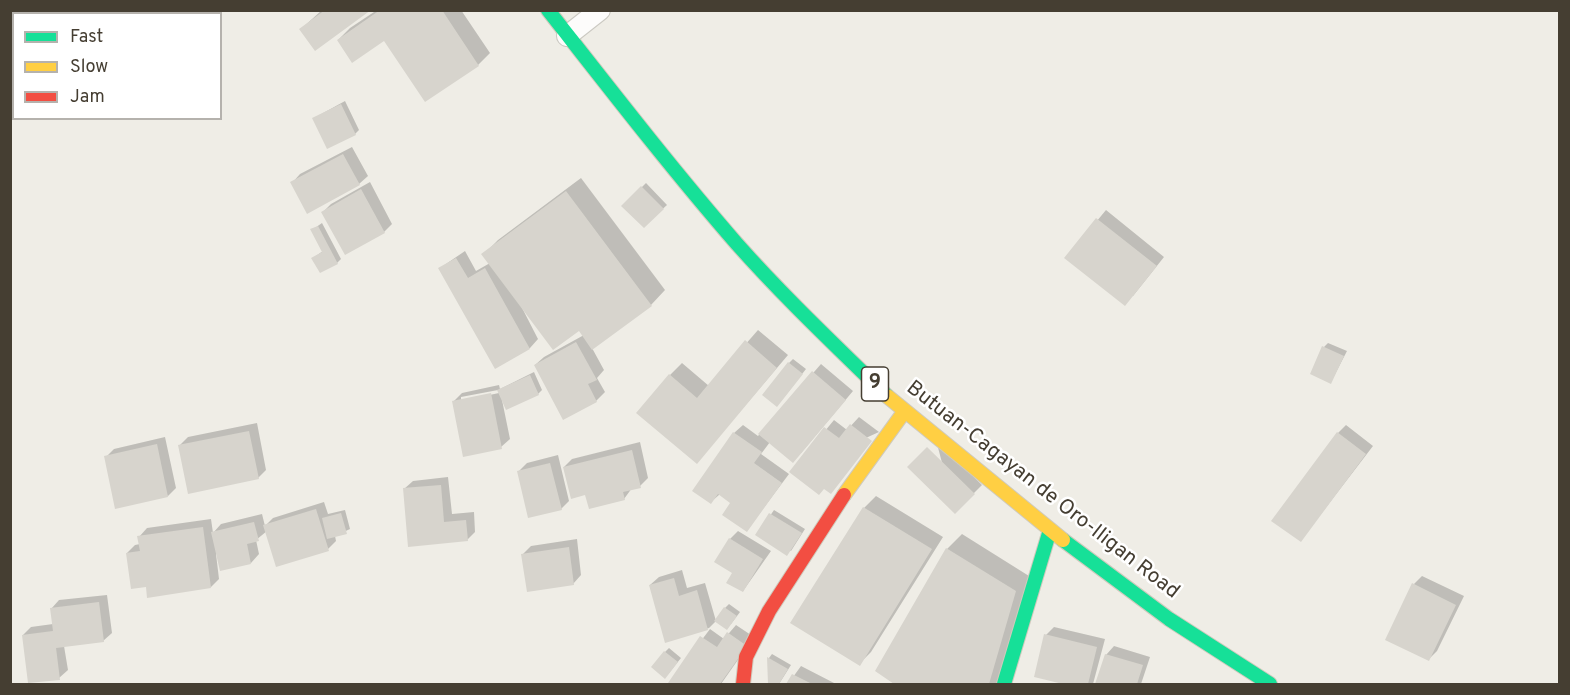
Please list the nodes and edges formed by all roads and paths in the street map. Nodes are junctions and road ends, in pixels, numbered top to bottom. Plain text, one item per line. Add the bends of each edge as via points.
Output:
1 (548, 10) edge
2 (600, 10) edge
3 (567, 36) junction
4 (904, 412) junction
5 (1050, 530) junction
6 (744, 684) edge
7 (1004, 684) edge
8 (1270, 684) edge

1 - 3 main road, Butuan-Cagayan de Oro-Iligan Road / 9
2 - 3 lane
3 - 4 main road, Butuan-Cagayan de Oro-Iligan Road / 9 via 738,245
4 - 5 main road, Butuan-Cagayan de Oro-Iligan Road / 9
4 - 6 main road via 840,500 769,611 746,657
5 - 7 main road
5 - 8 main road, Butuan-Cagayan de Oro-Iligan Road / 9 via 1169,619

